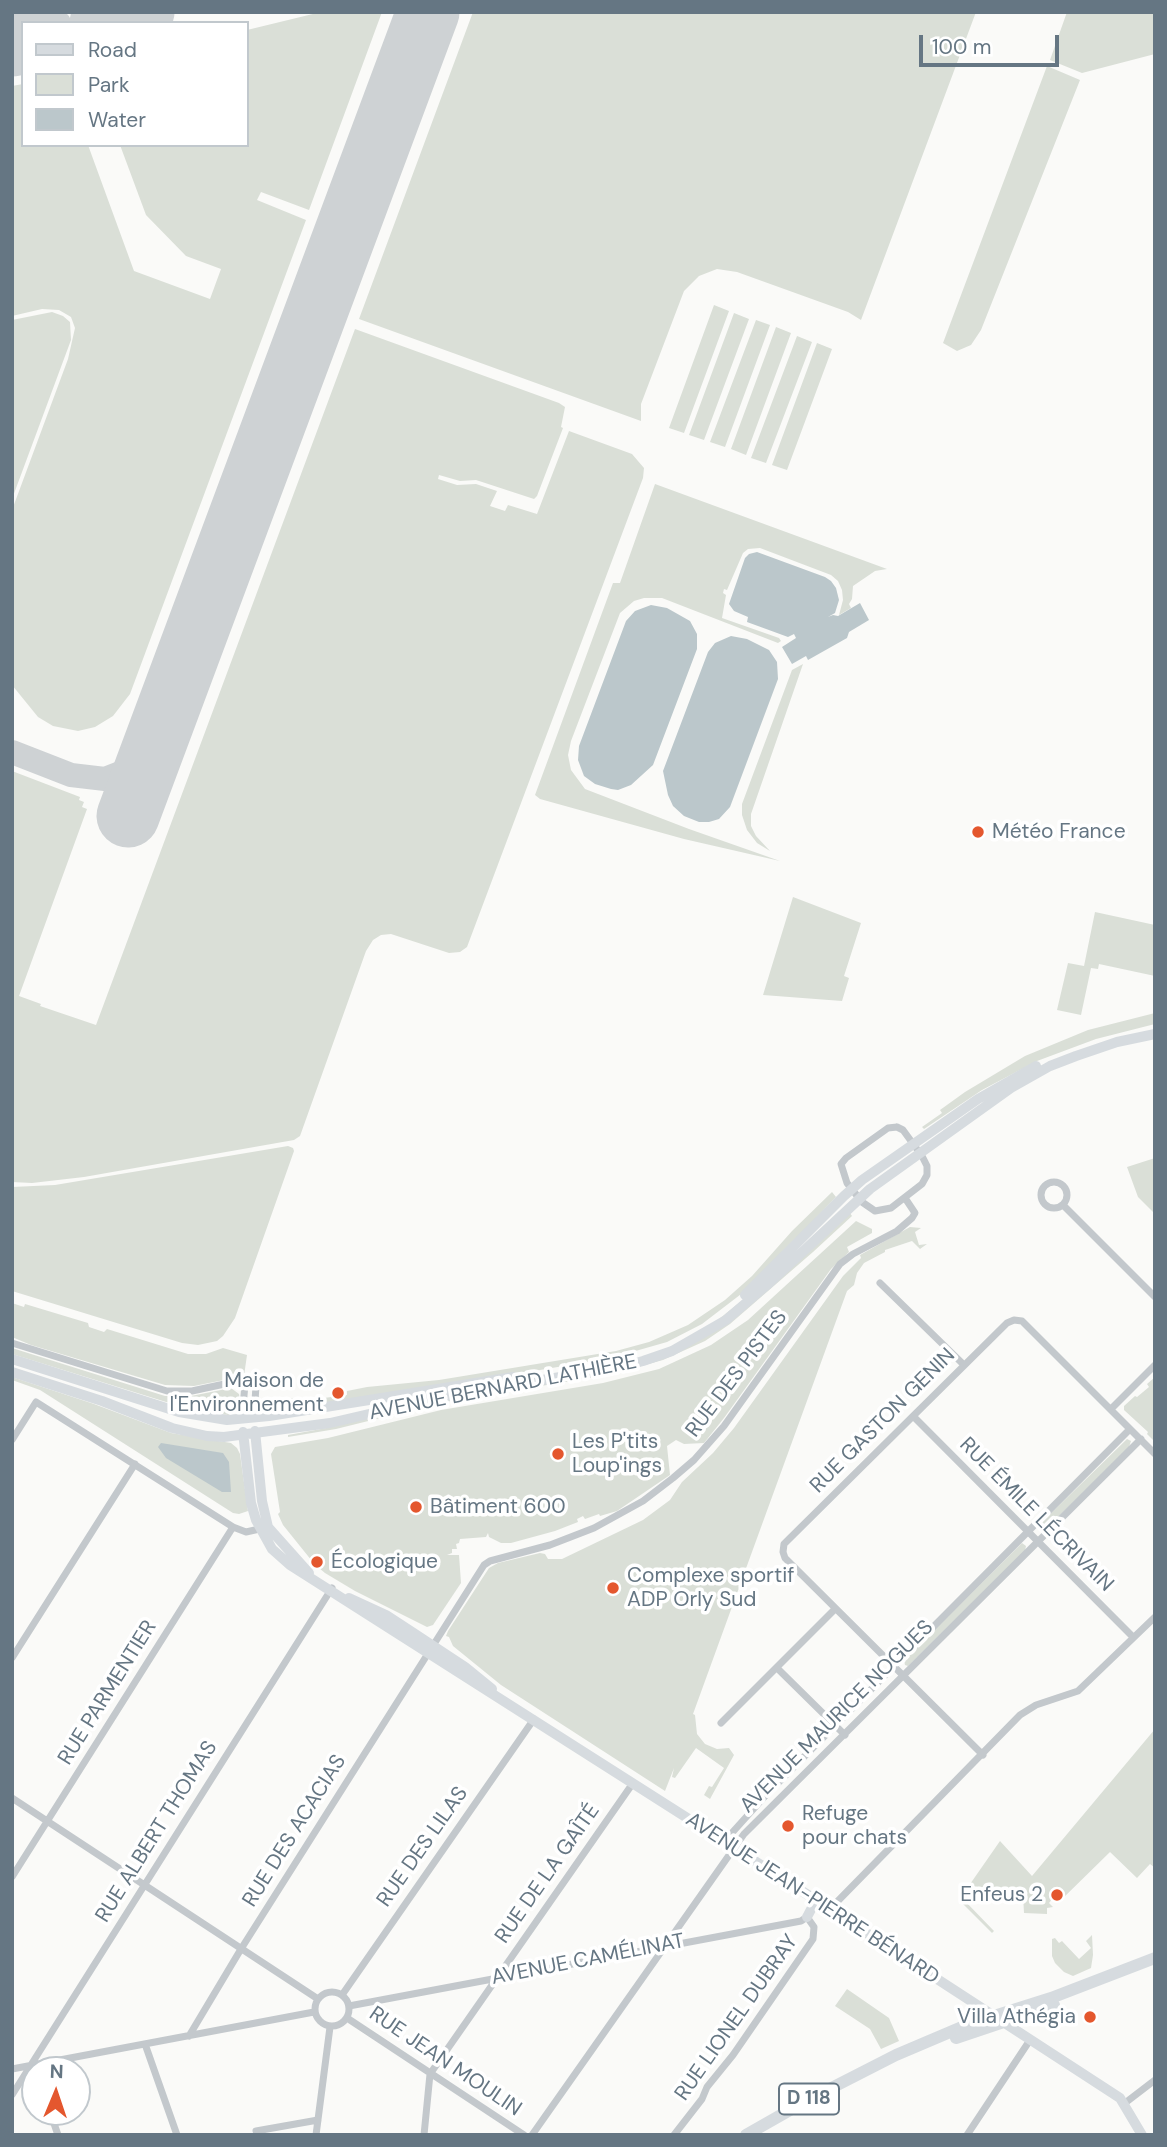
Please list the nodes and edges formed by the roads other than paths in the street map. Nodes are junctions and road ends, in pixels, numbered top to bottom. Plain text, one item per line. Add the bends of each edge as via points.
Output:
1 (1155, 1027) edge
2 (1155, 1034) edge
3 (916, 1148) junction
4 (855, 1194) junction
5 (905, 1198) junction
6 (1063, 1205) dead end
7 (880, 1283) dead end
8 (1155, 1297) edge
9 (12, 1343) edge
10 (12, 1359) edge
11 (964, 1365) junction
12 (1155, 1365) edge
13 (12, 1372) edge
14 (245, 1384) junction
15 (1111, 1409) junction
16 (914, 1417) junction
17 (248, 1419) junction
18 (1130, 1429) junction
19 (249, 1435) junction
20 (1141, 1439) junction
21 (12, 1440) edge
22 (1155, 1454) edge
23 (135, 1464) junction
24 (233, 1527) junction
25 (263, 1528) junction
26 (1027, 1532) junction
27 (1038, 1542) junction
28 (331, 1590) junction
29 (835, 1609) junction
30 (1155, 1617) edge
31 (1133, 1637) junction
32 (430, 1650) junction
33 (12, 1658) edge
34 (893, 1667) junction
35 (777, 1668) junction
36 (903, 1677) junction
37 (534, 1719) junction
38 (721, 1723) dead end
39 (835, 1725) junction
40 (845, 1735) junction
41 (983, 1755) junction
42 (634, 1783) junction
43 (12, 1798) edge
44 (47, 1822) junction
45 (733, 1847) junction
46 (12, 1877) edge
47 (144, 1886) junction
48 (817, 1900) junction
49 (830, 1909) junction
50 (807, 1917) junction
51 (666, 1945) junction
52 (241, 1948) junction
53 (1155, 1958) edge
54 (497, 1977) junction
55 (342, 1995) junction
56 (318, 1999) junction
57 (349, 2006) junction
58 (314, 2012) junction
59 (347, 2018) junction
60 (998, 2020) junction
61 (330, 2027) junction
62 (189, 2036) junction
63 (1030, 2040) junction
64 (145, 2044) junction
65 (41, 2056) edge
66 (91, 2056) edge
67 (430, 2074) junction
68 (1155, 2080) edge
69 (1125, 2103) junction
70 (318, 2120) junction
71 (256, 2132) dead end
72 (521, 2134) edge
73 (177, 2135) edge
74 (316, 2135) edge
75 (424, 2135) edge
76 (531, 2135) edge
77 (674, 2135) edge
78 (746, 2135) edge
79 (967, 2135) edge
80 (1142, 2135) edge

1 - 3 main road, AVENUE BERNARD LATHIÈRE via 1089,1044 1023,1072 978,1099
2 - 3 main road, AVENUE BERNARD LATHIÈRE via 1097,1048 1040,1072
3 - 4 main road, AVENUE BERNARD LATHIÈRE
3 - 4 street via 900,1128 891,1127 846,1158 841,1168
3 - 5 street via 926,1162 927,1175
4 - 5 street via 881,1212
4 - 17 main road, AVENUE BERNARD LATHIÈRE via 741,1300 671,1343 601,1363
4 - 19 main road, AVENUE BERNARD LATHIÈRE via 746,1304 672,1351 621,1367
5 - 32 street, RUE DES PISTES via 915,1213 912,1218 841,1264 724,1426 694,1460 655,1492 606,1522 550,1545 490,1561 477,1574
6 - 8 street
7 - 11 street
9 - 14 street via 167,1391
10 - 17 main road, AVENUE BERNARD LATHIÈRE via 196,1416
11 - 15 street, RUE GASTON GENIN via 1007,1323 1022,1321
11 - 16 street, RUE GASTON GENIN
12 - 15 street
13 - 19 main road, AVENUE BERNARD LATHIÈRE via 181,1430 219,1437
14 - 17 street
14 - 17 street via 256,1385
15 - 18 street
16 - 26 street, RUE ÉMILE LÉCRIVAIN
16 - 29 street, RUE GASTON GENIN via 784,1544 785,1558
17 - 19 main road, AVENUE JEAN-PIERRE BÉNARD
18 - 20 street
18 - 26 street, AVENUE MAURICE NOGUES
19 - 25 main road, AVENUE JEAN-PIERRE BÉNARD
20 - 22 street
20 - 27 street, AVENUE MAURICE NOGUES
21 - 23 street via 36,1402
23 - 24 street
23 - 33 street
24 - 25 street via 246,1532
24 - 44 street, RUE PARMENTIER
25 - 28 main road, AVENUE JEAN-PIERRE BÉNARD via 272,1549
26 - 27 street, RUE ÉMILE LÉCRIVAIN
26 - 34 street, AVENUE MAURICE NOGUES
27 - 31 street, RUE ÉMILE LÉCRIVAIN
27 - 36 street, AVENUE MAURICE NOGUES
28 - 32 main road, AVENUE JEAN-PIERRE BÉNARD
28 - 47 street, RUE ALBERT THOMAS
29 - 34 street
29 - 35 street
30 - 31 street
31 - 41 street via 1078,1691 1028,1710
32 - 37 main road, AVENUE JEAN-PIERRE BÉNARD via 478,1677 498,1697
32 - 52 street, RUE DES ACACIAS
34 - 36 street
34 - 39 street, AVENUE MAURICE NOGUES
35 - 38 street
35 - 39 street
36 - 40 street, AVENUE MAURICE NOGUES
36 - 41 street
37 - 42 main road, AVENUE JEAN-PIERRE BÉNARD
37 - 55 street, RUE DES LILAS
39 - 40 street
39 - 45 street, AVENUE MAURICE NOGUES via 730,1835
40 - 45 street, AVENUE MAURICE NOGUES
41 - 49 street
42 - 45 main road, AVENUE JEAN-PIERRE BÉNARD
42 - 54 street, RUE DE LA GAÎTÉ
43 - 44 street
44 - 46 street, RUE PARMENTIER
44 - 47 street
45 - 48 main road, AVENUE JEAN-PIERRE BÉNARD
45 - 51 street
47 - 52 street
47 - 65 street, RUE ALBERT THOMAS
48 - 49 main road, AVENUE JEAN-PIERRE BÉNARD
48 - 50 main road
49 - 60 main road, AVENUE JEAN-PIERRE BÉNARD
50 - 51 street, AVENUE CAMÉLINAT
50 - 77 street, RUE LIONEL DUBRAY via 814,1927 813,1939
51 - 54 street, AVENUE CAMÉLINAT
51 - 76 street
52 - 56 street
52 - 62 street, RUE DES ACACIAS
53 - 60 main road, D 118 via 1082,1994
54 - 57 street, AVENUE CAMÉLINAT
54 - 67 street, RUE DE LA GAÎTÉ
55 - 56 street via 331,1992
55 - 57 street
56 - 58 street
57 - 59 street
58 - 61 street
58 - 62 street
59 - 61 street
59 - 67 street, RUE JEAN MOULIN
60 - 63 main road, AVENUE JEAN-PIERRE BÉNARD
60 - 78 main road, D 118 via 879,2065
61 - 70 street
62 - 64 street
63 - 69 main road, AVENUE JEAN-PIERRE BÉNARD
63 - 79 street
64 - 66 street
64 - 73 street
67 - 72 street, RUE JEAN MOULIN
67 - 75 street, RUE DE LA GAÎTÉ
68 - 69 street
69 - 80 main road
70 - 71 street
70 - 74 street

